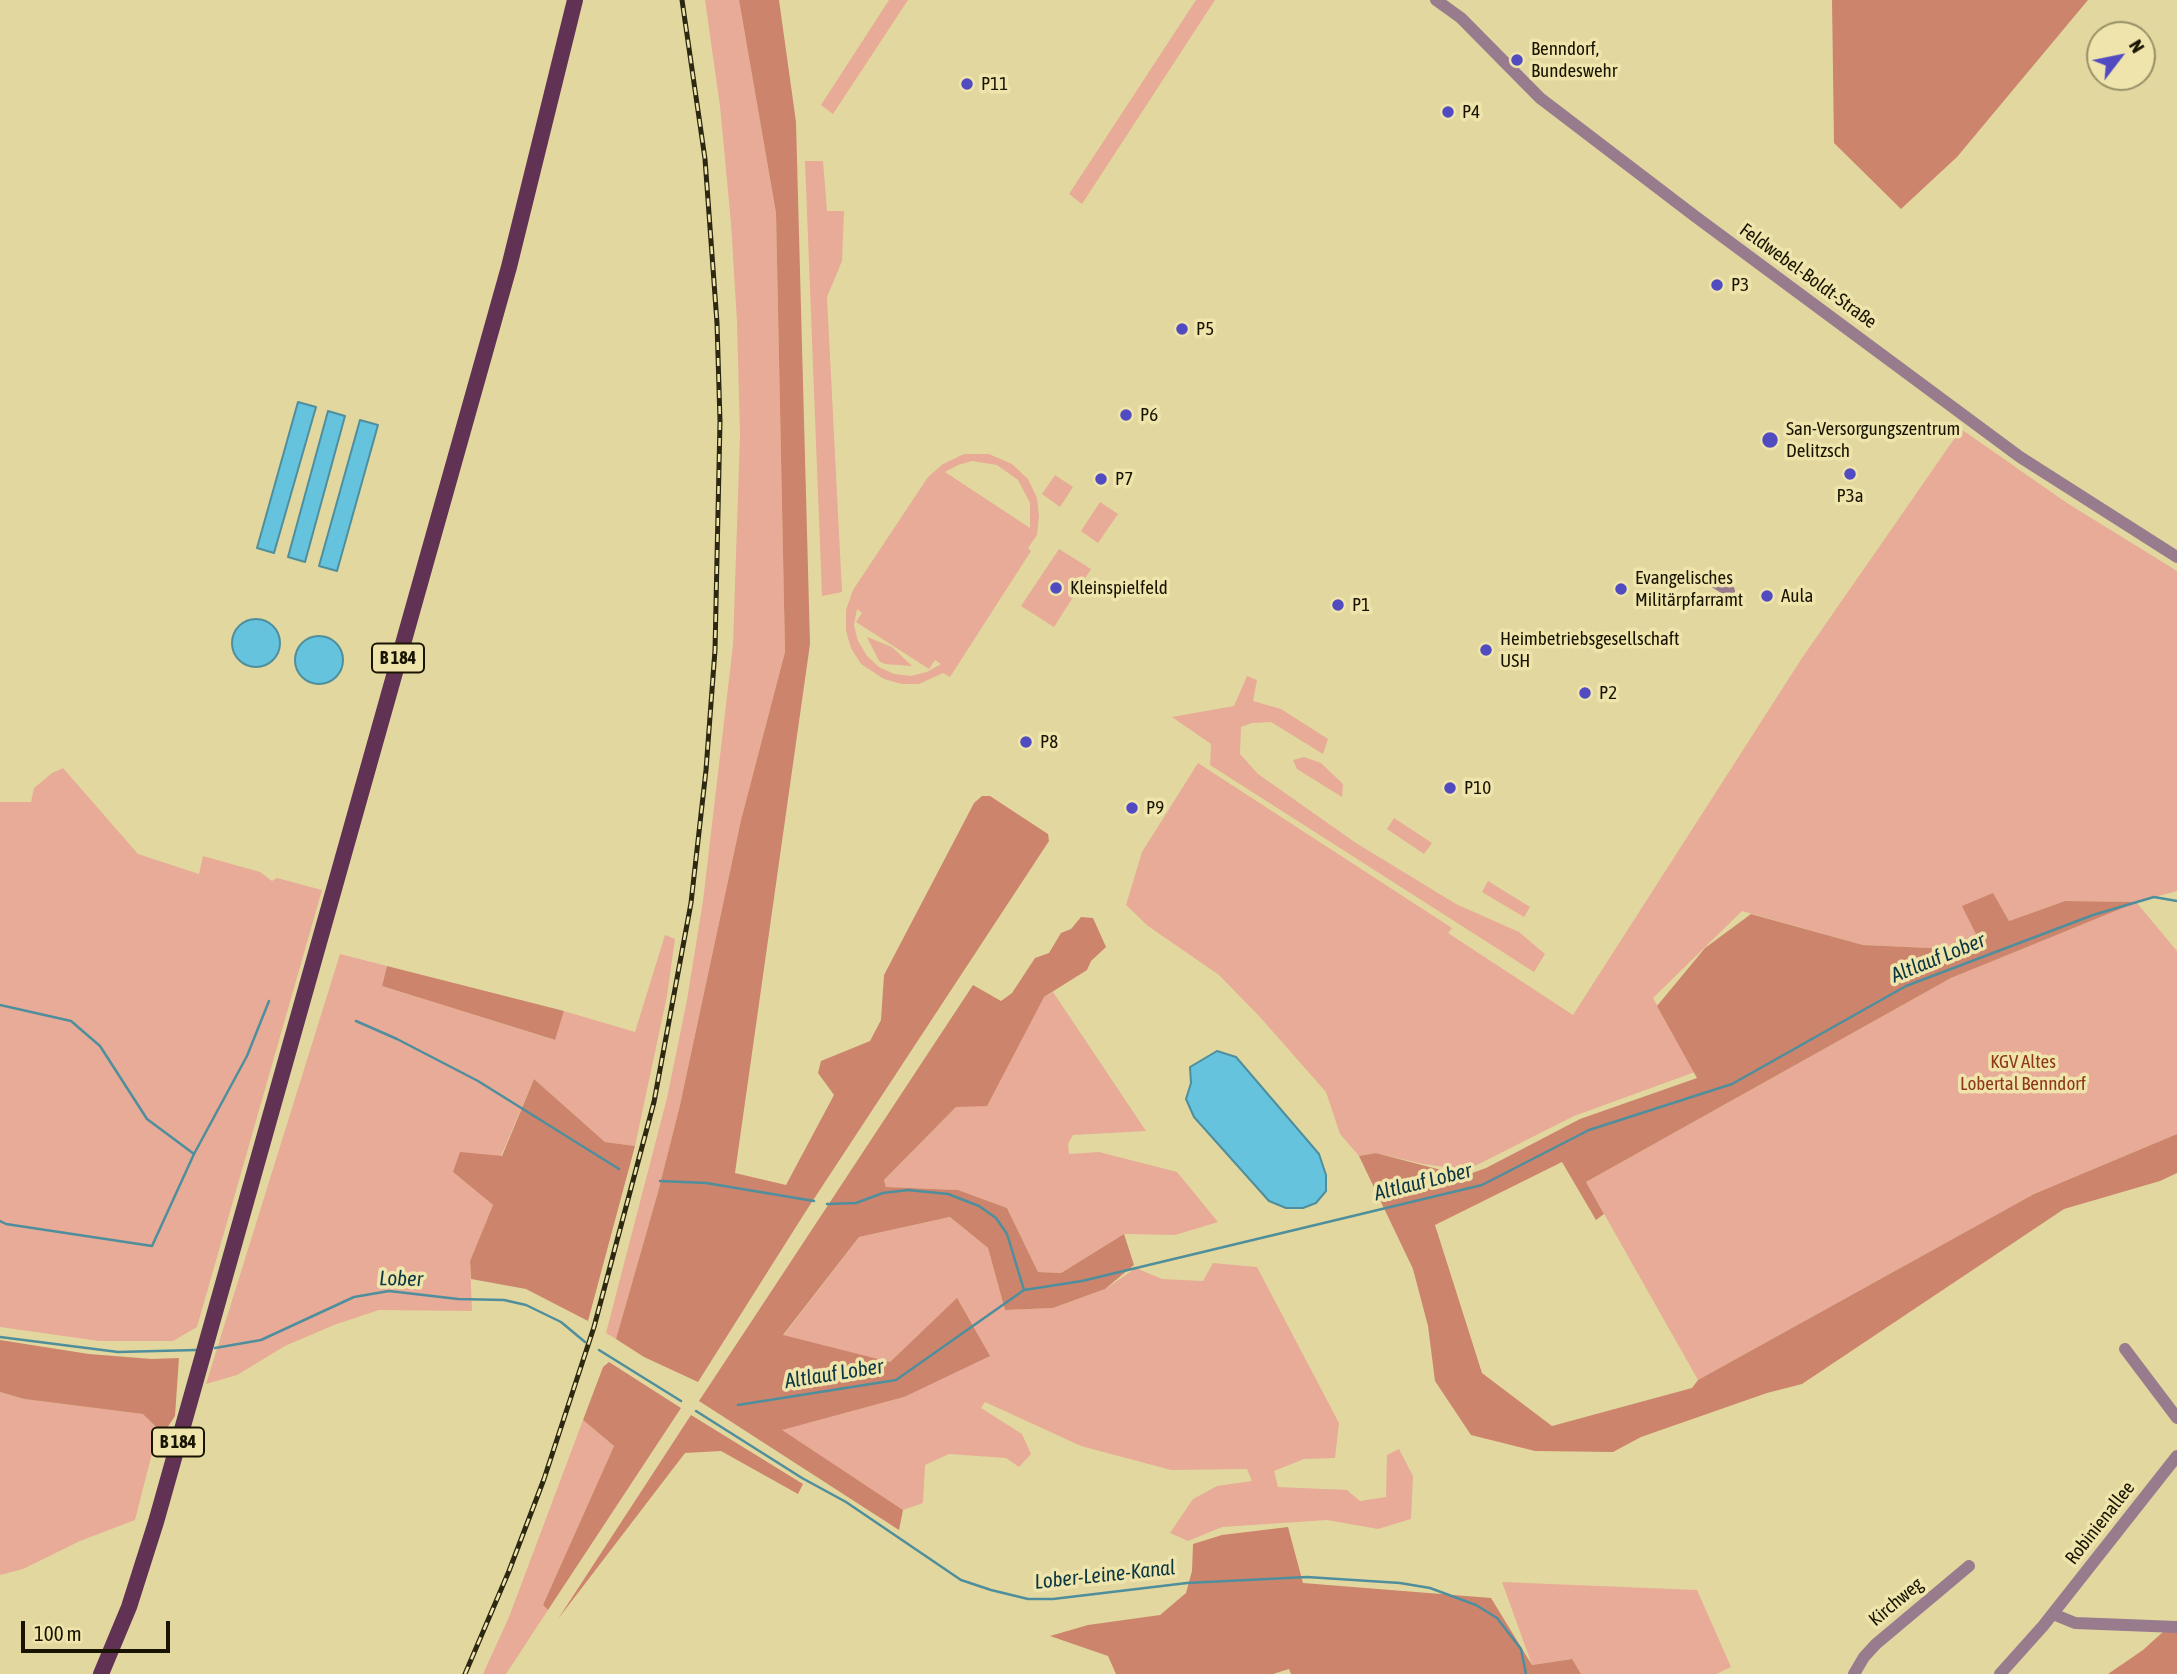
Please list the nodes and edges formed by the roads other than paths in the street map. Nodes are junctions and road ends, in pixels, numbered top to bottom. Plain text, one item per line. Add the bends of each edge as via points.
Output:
1 (575, 0) edge
2 (1436, 0) edge
3 (2177, 557) edge
4 (1707, 577) dead end
5 (1729, 591) dead end
6 (2125, 1349) dead end
7 (2177, 1418) edge
8 (2177, 1456) edge
9 (1969, 1566) dead end
10 (2053, 1614) junction
11 (2177, 1627) edge
12 (101, 1674) edge
13 (1854, 1674) edge
14 (2000, 1674) edge

1 - 12 main road, B 184 via 509,267 156,1522
2 - 3 street, Feldwebel-Boldt-Straße via 1540,98 1696,217 2020,457
4 - 5 street
6 - 7 street
8 - 10 street, Robinienallee
9 - 13 street, Kirchweg via 1875,1644
10 - 11 street via 2075,1623
10 - 14 street, Robinienallee

